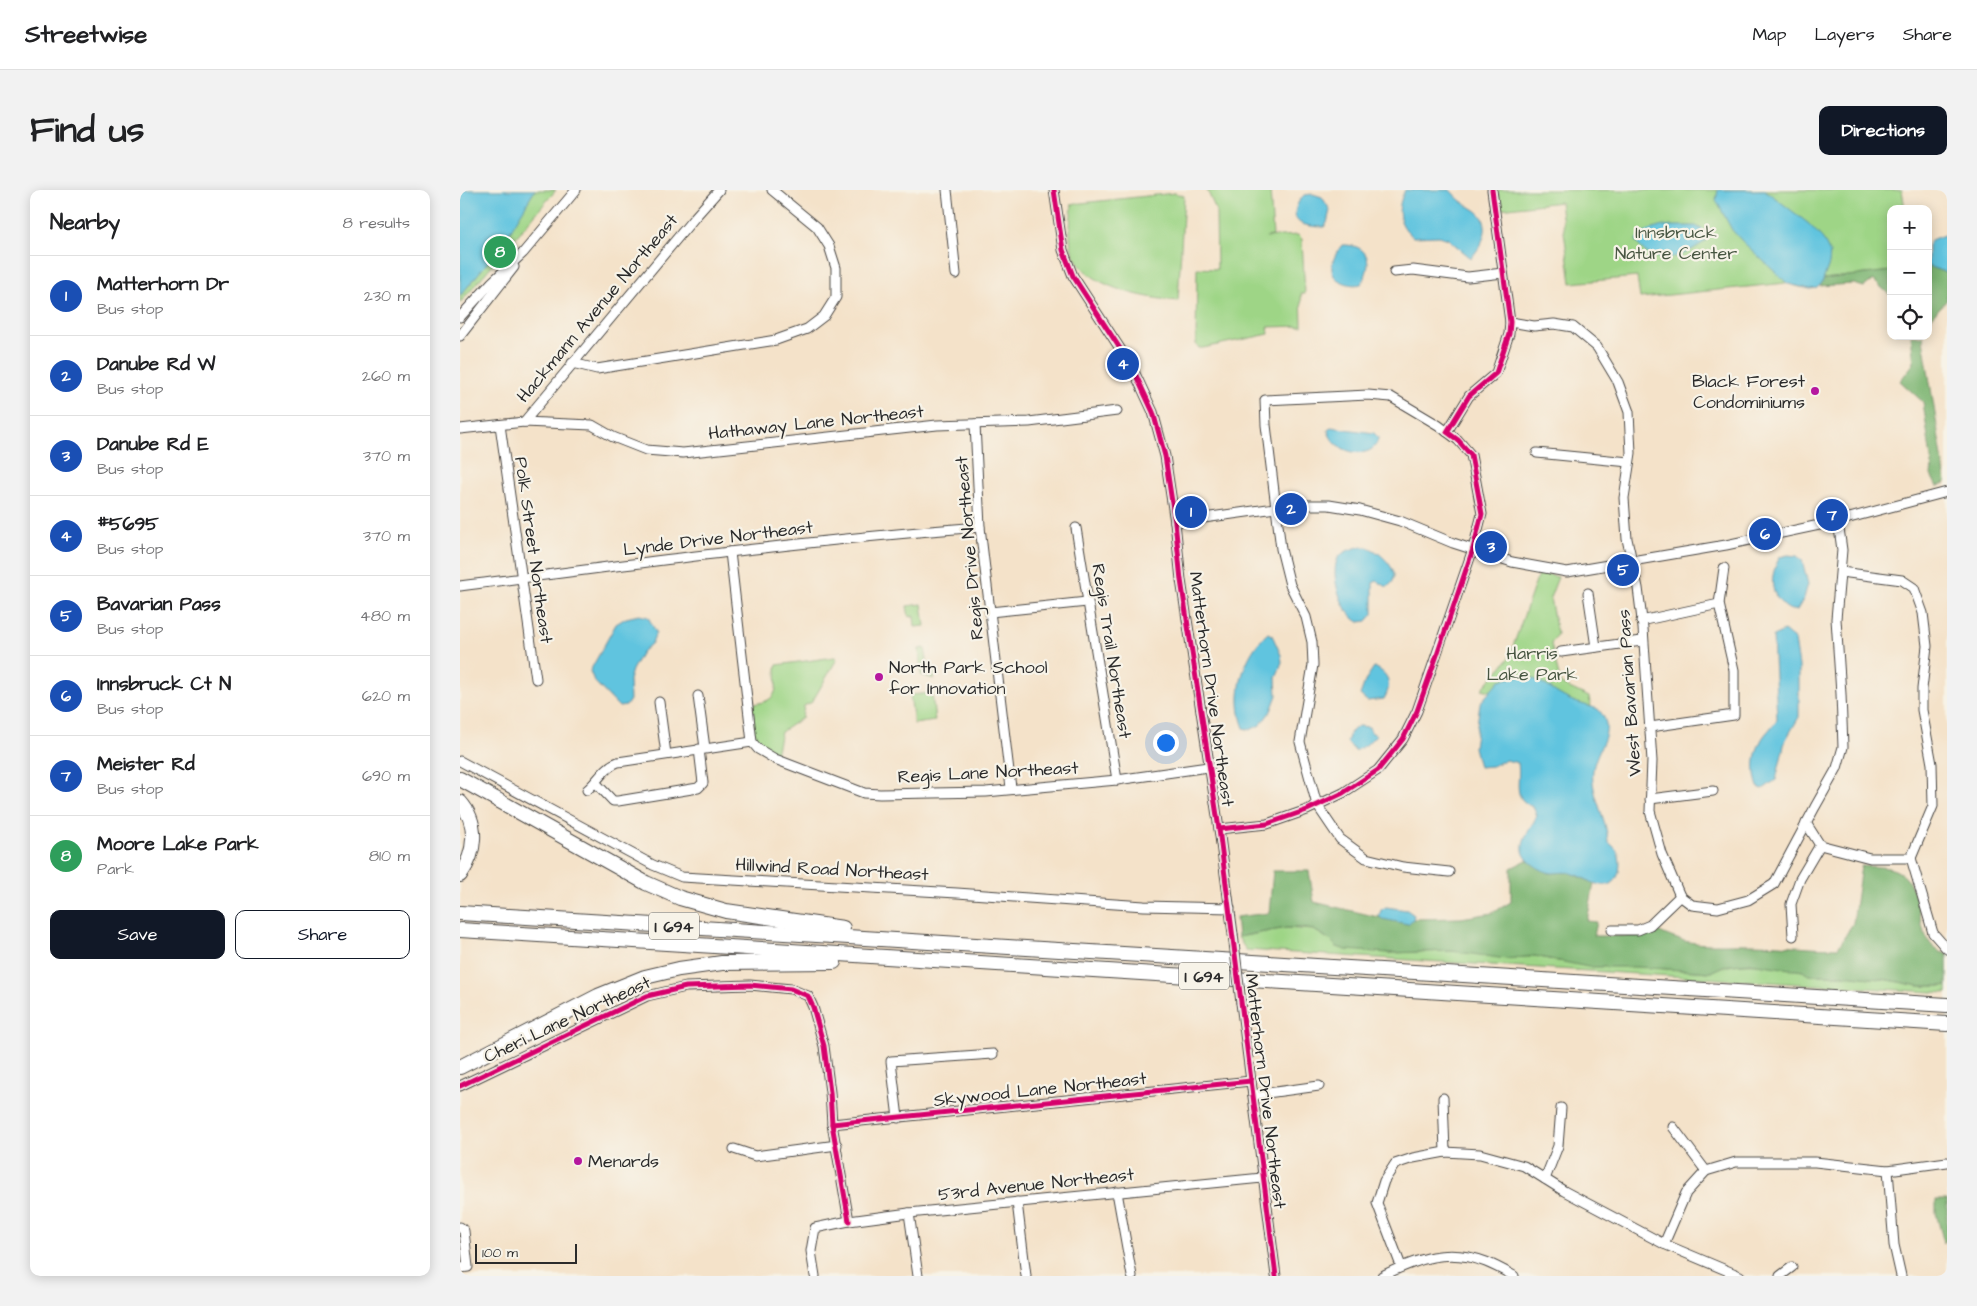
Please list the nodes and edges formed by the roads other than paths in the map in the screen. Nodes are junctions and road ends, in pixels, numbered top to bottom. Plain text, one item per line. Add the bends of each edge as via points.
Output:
1 (576, 190) edge
2 (719, 190) edge
3 (772, 190) edge
4 (947, 190) edge
5 (1054, 190) edge
6 (1492, 190) edge
7 (523, 253) junction
8 (1394, 272) dead end
9 (1503, 273) junction
10 (956, 274) dead end
11 (460, 317) edge
12 (1510, 322) junction
13 (460, 336) edge
14 (572, 363) junction
15 (1117, 411) dead end
16 (524, 422) junction
17 (975, 424) junction
18 (500, 425) junction
19 (460, 429) edge
20 (1447, 432) junction
21 (1537, 453) dead end
22 (1629, 462) junction
23 (1947, 492) edge
24 (1276, 509) junction
25 (1838, 521) junction
26 (1175, 522) junction
27 (980, 527) junction
28 (1076, 528) dead end
29 (1473, 549) junction
30 (730, 552) junction
31 (1632, 562) junction
32 (1724, 568) dead end
33 (1841, 572) junction
34 (522, 578) junction
35 (460, 586) edge
36 (1588, 593) dead end
37 (1088, 602) junction
38 (1719, 604) junction
39 (990, 612) junction
40 (1641, 621) junction
41 (1642, 641) junction
42 (1596, 647) junction
43 (1561, 652) dead end
44 (536, 679) dead end
45 (698, 696) dead end
46 (659, 702) dead end
47 (1650, 727) junction
48 (752, 742) junction
49 (702, 748) junction
50 (666, 754) junction
51 (460, 761) edge
52 (1208, 767) junction
53 (460, 779) edge
54 (1117, 780) junction
55 (596, 783) junction
56 (1011, 788) junction
57 (587, 790) dead end
58 (1713, 791) dead end
59 (1650, 799) junction
60 (460, 802) edge
61 (1317, 805) junction
62 (1806, 823) junction
63 (1219, 830) junction
64 (1820, 846) junction
65 (1911, 858) junction
66 (1449, 872) dead end
67 (460, 874) edge
68 (1680, 896) junction
69 (1230, 908) junction
70 (460, 913) edge
71 (1612, 930) dead end
72 (460, 932) edge
73 (1793, 936) dead end
74 (887, 938) junction
75 (1947, 949) edge
76 (1092, 969) junction
77 (1947, 1005) edge
78 (1947, 1024) edge
79 (993, 1054) dead end
80 (460, 1067) edge
81 (1251, 1080) junction
82 (460, 1086) edge
83 (1320, 1086) dead end
84 (1252, 1095) junction
85 (1443, 1098) dead end
86 (1561, 1108) dead end
87 (898, 1118) junction
88 (832, 1124) junction
89 (1673, 1127) dead end
90 (837, 1145) junction
91 (734, 1149) dead end
92 (1445, 1152) junction
93 (1947, 1162) edge
94 (1888, 1170) junction
95 (1706, 1172) junction
96 (1262, 1178) junction
97 (1545, 1179) junction
98 (1117, 1192) junction
99 (1017, 1202) junction
100 (908, 1213) junction
101 (849, 1221) junction
102 (460, 1227) edge
103 (1664, 1244) junction
104 (1402, 1266) junction
105 (1792, 1267) dead end
106 (464, 1268) edge
107 (815, 1276) edge
108 (918, 1276) edge
109 (1026, 1276) edge
110 (1132, 1276) edge
111 (1276, 1276) edge
112 (1382, 1276) edge
113 (1514, 1276) edge
114 (1740, 1276) edge
115 (1780, 1276) edge
116 (1901, 1276) edge

1 - 7 street
2 - 14 street, Hackmann Avenue Northeast
3 - 14 street via 817,227 829,246 836,268 836,298 824,316 807,329 776,340 597,369
4 - 10 street
5 - 26 street, Matterhorn Drive Northeast via 1063,250 1072,276 1132,367 1153,412 1166,456
6 - 9 street
7 - 11 street
7 - 13 street
8 - 9 street via 1413,270 1468,277
9 - 12 street
12 - 20 street via 1496,373 1470,396
12 - 22 street, West Bavarian Pass via 1573,326 1597,347 1618,382 1629,412
14 - 16 street, Hackmann Avenue Northeast
15 - 17 street, Hathaway Lane Northeast via 1029,422
16 - 17 street, Hathaway Lane Northeast via 592,425 646,450 683,453 937,425
16 - 18 street, Hackmann Avenue Northeast
17 - 27 street, Regis Drive Northeast
18 - 19 street, Hackmann Avenue Northeast
18 - 34 street, Polk Street Northeast
20 - 24 street via 1391,397 1368,394 1266,400
20 - 29 street via 1470,454 1475,473 1482,514
21 - 22 street
22 - 31 street, West Bavarian Pass via 1624,498
23 - 25 street
24 - 26 street
24 - 29 street via 1297,505 1360,510 1400,521
24 - 61 street via 1280,549 1312,642 1313,665 1300,742
25 - 31 street
25 - 33 street
26 - 52 street, Matterhorn Drive Northeast
27 - 30 street, Lynde Drive Northeast
27 - 39 street, Regis Drive Northeast
28 - 37 street, Regis Trail Northeast
29 - 31 street via 1512,562 1568,572
29 - 61 street via 1417,711 1403,739 1378,770 1343,793
30 - 34 street, Lynde Drive Northeast
30 - 48 street
31 - 40 street, West Bavarian Pass
32 - 38 street
33 - 62 street via 1836,619 1843,747 1837,768
33 - 65 street via 1902,580 1914,588 1923,613 1927,646 1922,710 1932,764 1933,806
34 - 35 street, Lynde Drive Northeast
34 - 44 street, Polk Street Northeast
36 - 42 street
37 - 39 street
37 - 54 street, Regis Trail Northeast
38 - 40 street
38 - 47 street via 1734,670 1734,715
39 - 56 street, Regis Drive Northeast
40 - 41 street, West Bavarian Pass
41 - 42 street
41 - 47 street, West Bavarian Pass
42 - 43 street
45 - 49 street
46 - 50 street
47 - 59 street, West Bavarian Pass
48 - 49 street
48 - 56 street, Regis Lane Northeast via 776,758 864,793 952,794
49 - 50 street
49 - 55 street via 703,783 698,788 618,801
50 - 55 street via 612,764
51 - 69 street, Hillwind Road Northeast via 644,861 682,876 1144,906
52 - 54 street, Regis Lane Northeast
52 - 63 street, Matterhorn Drive Northeast
53 - 74 highway via 646,883 680,898 726,911 856,929
54 - 56 street, Regis Lane Northeast
55 - 57 street
58 - 59 street
59 - 68 street, West Bavarian Pass via 1650,811 1662,854
60 - 67 highway via 470,816 473,834 471,853
61 - 63 street via 1267,824
61 - 66 street via 1340,839 1366,858 1403,867
62 - 64 street
62 - 68 street via 1774,884 1748,900 1718,908 1692,905
63 - 69 street, Matterhorn Drive Northeast
64 - 65 street via 1870,858
64 - 73 street via 1800,879 1791,904
65 - 75 street via 1933,934
68 - 71 street via 1650,925 1638,930
69 - 81 street, Matterhorn Drive Northeast, bridge
70 - 74 highway, I 694
72 - 76 highway, I 694
74 - 77 highway, I 694
76 - 78 highway, I 694
76 - 80 highway via 801,962 690,967 626,983
79 - 87 street via 891,1061
81 - 84 street, Matterhorn Drive Northeast
81 - 87 street, Skywood Lane Northeast
82 - 88 street, Cheri Lane Northeast via 647,996 686,987 750,985 791,989 808,996 813,1007 824,1046
83 - 84 street
84 - 96 street, Matterhorn Drive Northeast
85 - 92 street
86 - 97 street via 1558,1146
87 - 88 street, Skywood Lane Northeast
88 - 90 street
89 - 95 street
90 - 91 street via 755,1156
90 - 101 street
92 - 97 street via 1480,1154 1524,1166
92 - 104 street via 1395,1164 1384,1181 1378,1203
93 - 94 street
94 - 95 street via 1774,1161 1736,1162
94 - 116 street via 1894,1245
95 - 103 street via 1686,1193
96 - 98 street, 53rd Avenue Northeast
96 - 111 street, Matterhorn Drive Northeast
97 - 103 street
98 - 99 street, 53rd Avenue Northeast
98 - 110 street
99 - 100 street, 53rd Avenue Northeast
99 - 109 street
100 - 101 street, 53rd Avenue Northeast
100 - 108 street
101 - 107 street, 53rd Avenue Northeast via 814,1228 811,1251
102 - 106 street via 464,1230
103 - 114 street
104 - 112 street
104 - 113 street via 1426,1257 1451,1255 1486,1262
105 - 115 street

